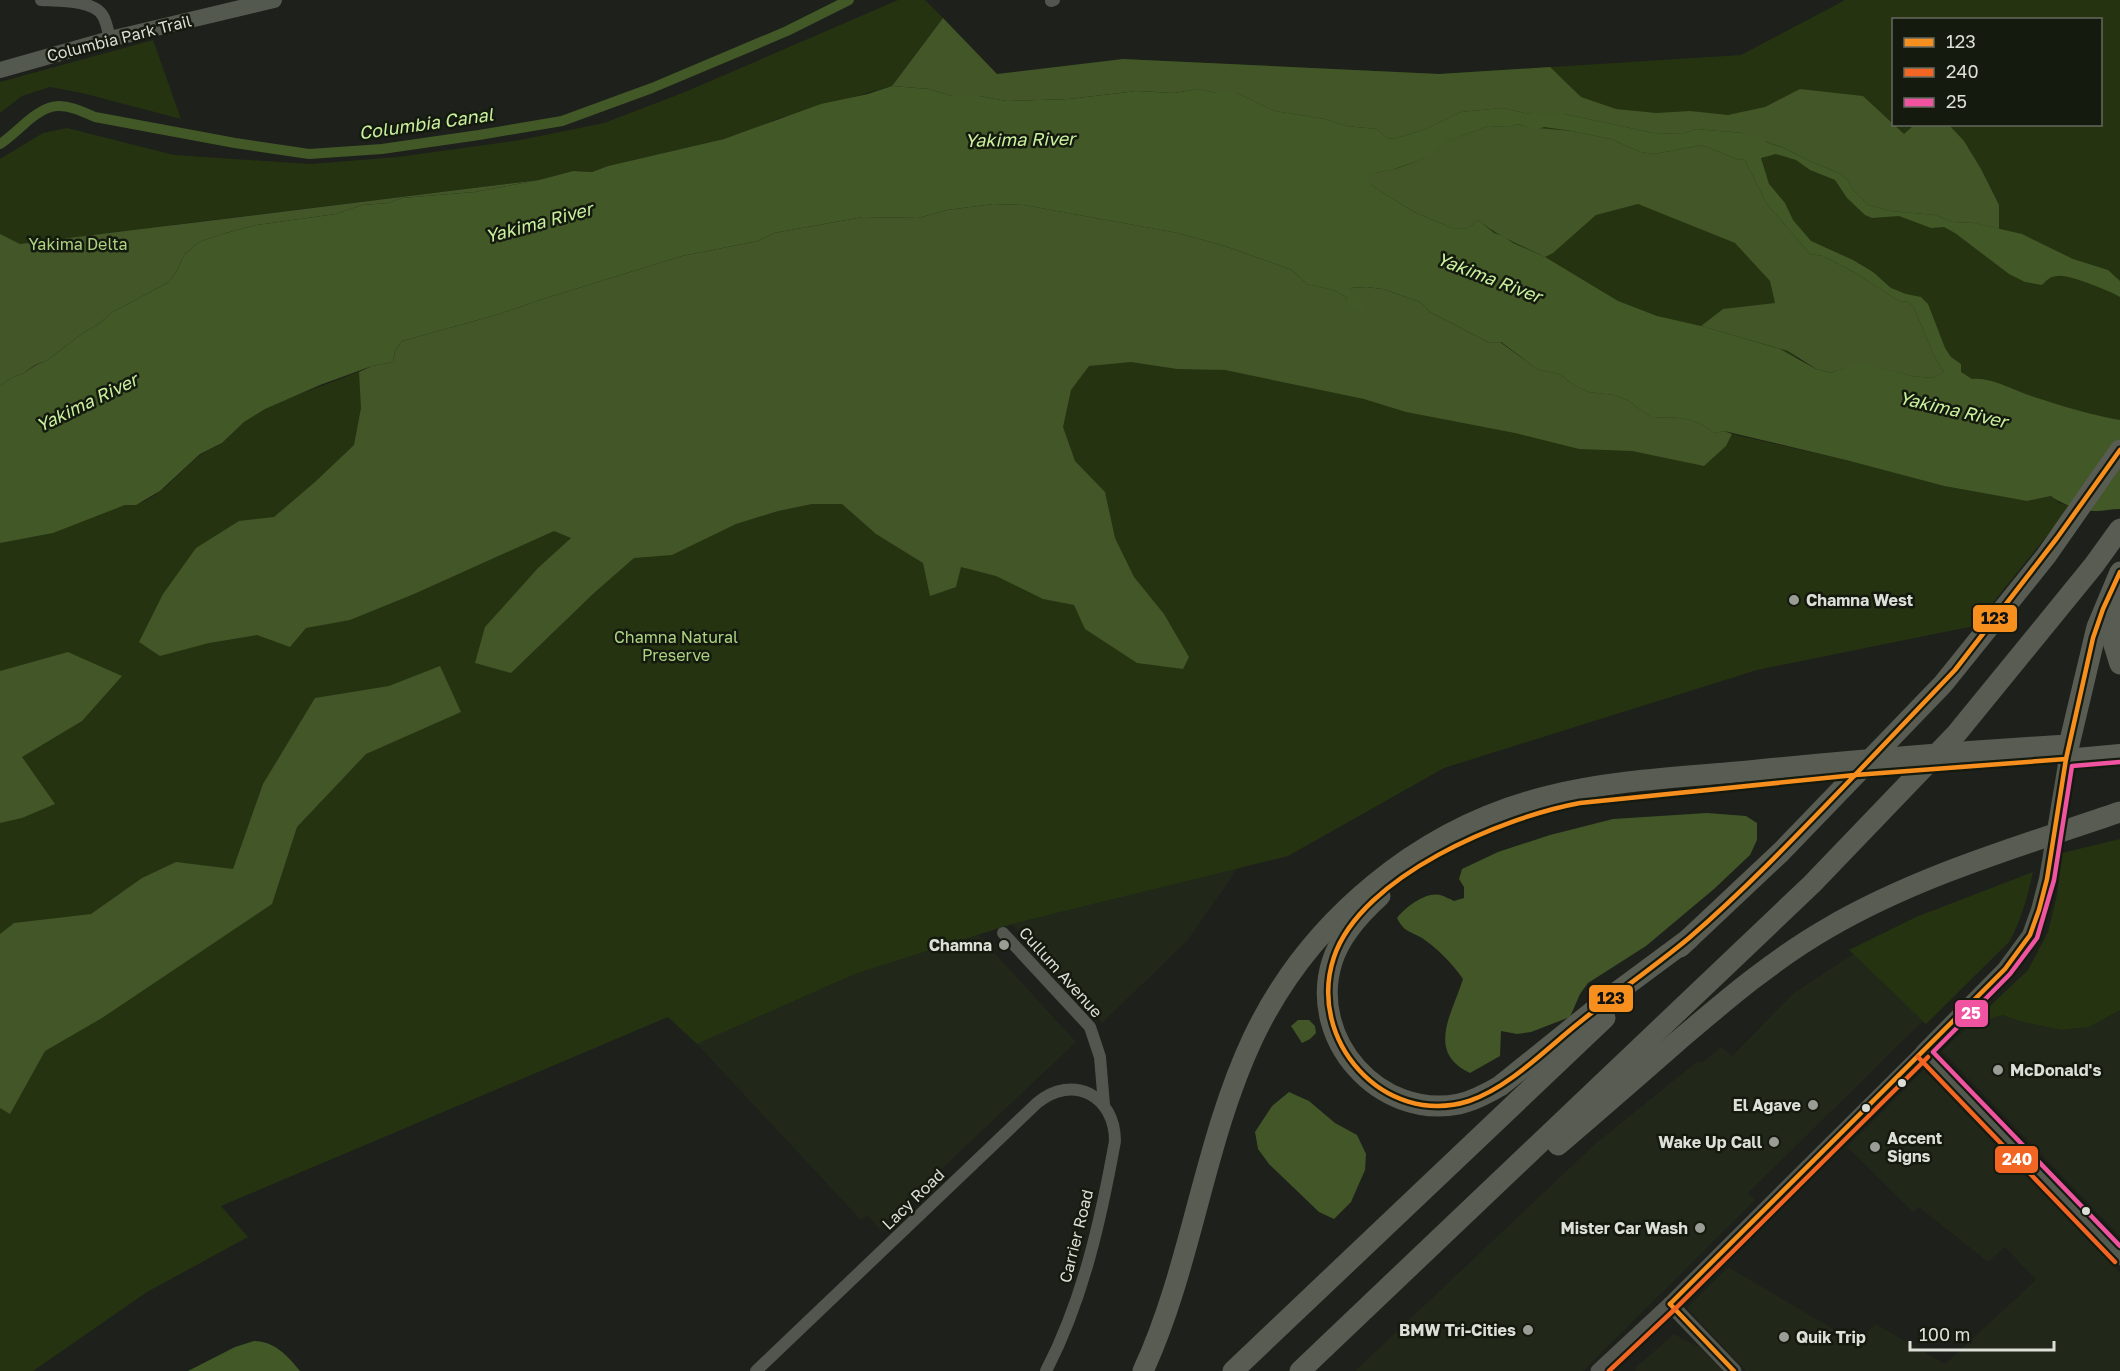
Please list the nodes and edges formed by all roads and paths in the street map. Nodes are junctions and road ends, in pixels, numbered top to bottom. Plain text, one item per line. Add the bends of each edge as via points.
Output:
1 (41, 0) edge
2 (274, 0) edge
3 (110, 39) junction
4 (0, 70) edge
5 (2120, 450) edge
6 (2120, 529) edge
7 (2118, 576) edge
8 (2120, 664) edge
9 (2120, 741) edge
10 (2067, 752) junction
11 (2120, 754) edge
12 (1811, 772) junction
13 (2120, 812) edge
14 (2120, 828) edge
15 (1983, 859) junction
16 (1003, 933) dead end
17 (1690, 938) junction
18 (1923, 1052) junction
19 (1104, 1105) junction
20 (2120, 1257) edge
21 (1382, 1295) junction
22 (1670, 1304) junction
23 (756, 1371) edge
24 (1046, 1371) edge
25 (1143, 1371) edge
26 (1233, 1371) edge
27 (1300, 1371) edge
28 (1598, 1371) edge
29 (1734, 1371) edge

1 - 3 street via 96,8 103,16
2 - 3 main road, Columbia Park Trail
3 - 4 main road, Columbia Park Trail
5 - 17 highway via 2046,556 1943,684 1781,852
6 - 21 highway via 1957,733 1812,884
7 - 8 highway via 2110,632
7 - 10 highway via 2095,633
9 - 10 highway
10 - 11 highway
10 - 12 highway
10 - 18 main road via 2037,919 2005,969
12 - 17 highway via 1585,802 1478,835 1411,873 1353,924 1342,940 1328,978 1330,1021 1336,1040 1357,1070 1386,1093 1418,1104 1459,1104 1507,1081
12 - 25 highway via 1612,785 1548,796 1493,814 1441,838 1350,905 1284,982 1252,1041 1224,1114 1163,1319
13 - 15 highway
14 - 15 highway
15 - 21 highway via 1857,912 1776,961
16 - 19 street, Cullum Avenue via 1090,1027 1100,1057
17 - 26 highway
18 - 20 main road
18 - 22 street
19 - 23 street, Lacy Road via 1089,1093 1075,1089 1043,1098
19 - 24 street, Carrier Road via 1115,1130 1109,1171 1083,1282
21 - 27 highway
22 - 28 street
22 - 29 street

